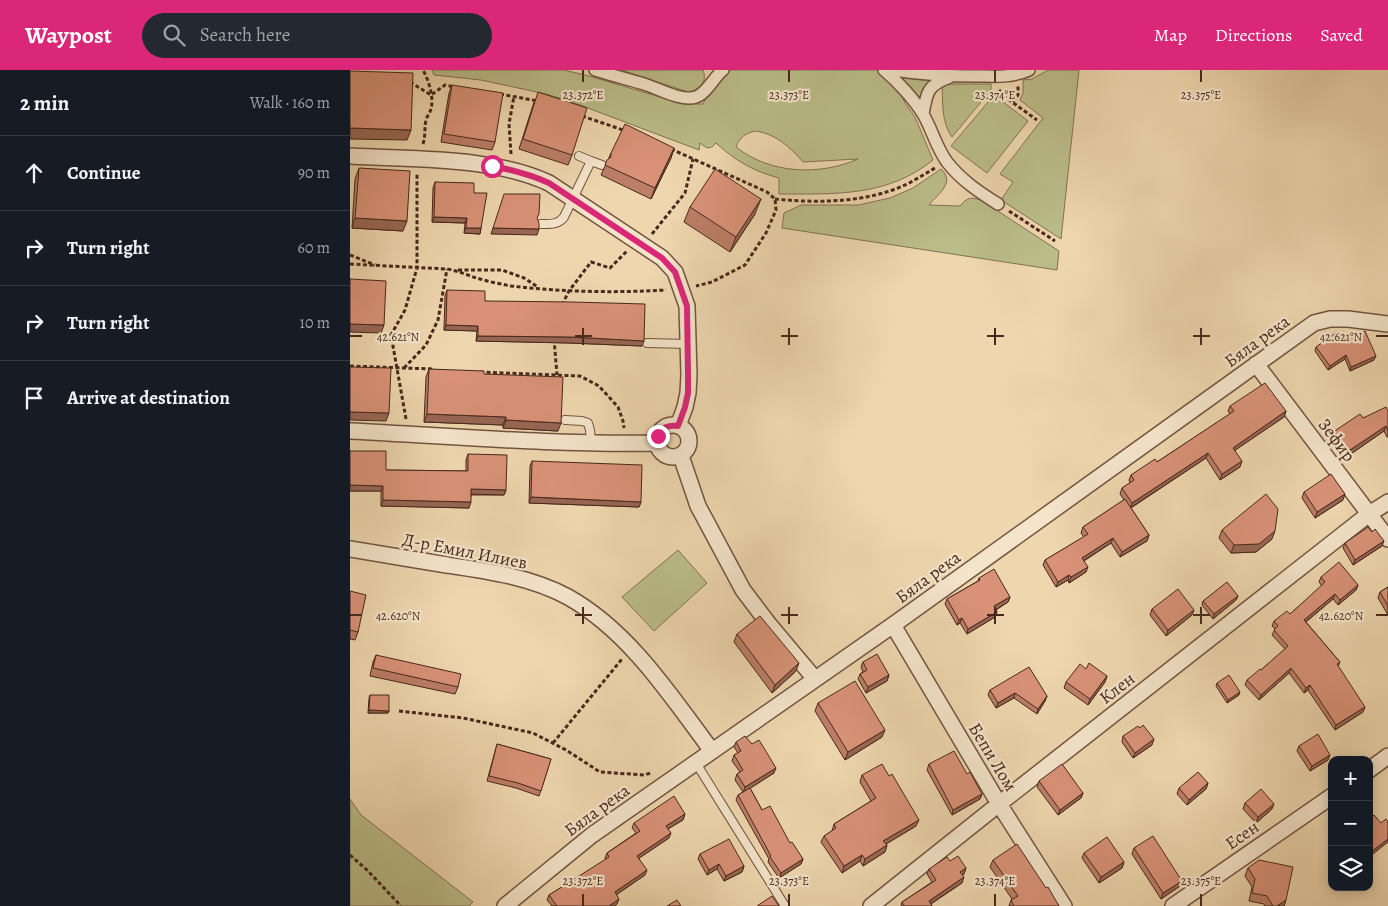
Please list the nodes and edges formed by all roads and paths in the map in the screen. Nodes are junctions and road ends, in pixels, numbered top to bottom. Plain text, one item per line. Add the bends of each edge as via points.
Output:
1 (423, 70) edge
2 (595, 70) edge
3 (723, 70) edge
4 (884, 70) edge
5 (893, 70) edge
6 (1029, 70) edge
7 (952, 76) junction
8 (998, 76) junction
9 (514, 96) dead end
10 (923, 114) junction
11 (1037, 120) dead end
12 (350, 156) edge
13 (579, 156) edge
14 (693, 159) dead end
15 (417, 160) junction
16 (591, 161) junction
17 (947, 162) junction
18 (602, 165) dead end
19 (512, 170) junction
20 (573, 199) junction
21 (775, 199) dead end
22 (998, 204) joint
23 (541, 224) edge
24 (636, 240) junction
25 (1055, 241) dead end
26 (350, 255) edge
27 (377, 265) dead end
28 (447, 269) dead end
29 (455, 270) dead end
30 (540, 288) dead end
31 (561, 308) edge
32 (1388, 324) edge
33 (553, 333) edge
34 (647, 343) dead end
35 (688, 344) junction
36 (1256, 364) junction
37 (350, 366) edge
38 (397, 368) junction
39 (404, 368) junction
40 (441, 370) edge
41 (478, 372) edge
42 (497, 372) junction
43 (557, 375) junction
44 (494, 381) edge
45 (565, 420) dead end
46 (678, 426) junction
47 (350, 431) edge
48 (409, 434) junction
49 (657, 442) junction
50 (591, 443) junction
51 (625, 443) junction
52 (681, 456) junction
53 (1388, 502) edge
54 (1369, 514) junction
55 (1388, 539) edge
56 (350, 549) edge
57 (893, 625) junction
58 (630, 648) junction
59 (815, 679) junction
60 (399, 711) dead end
61 (553, 743) junction
62 (712, 751) junction
63 (1388, 756) edge
64 (696, 763) junction
65 (1373, 767) edge
66 (652, 773) dead end
67 (1328, 799) edge
68 (999, 804) junction
69 (350, 856) edge
70 (402, 906) edge
71 (505, 906) edge
72 (785, 906) edge
73 (871, 906) edge
74 (1064, 906) edge
75 (1173, 906) edge

1 - 15 path via 428,81 431,110
2 - 3 street via 689,98 703,93
4 - 10 street
5 - 7 street
6 - 8 street
7 - 8 street
7 - 10 street via 930,88
8 - 11 path via 1000,92
9 - 19 path via 509,124
10 - 17 street
12 - 15 street
13 - 16 lane
14 - 24 path via 685,193 652,234
15 - 19 street via 468,162
15 - 38 path via 417,268 405,310 391,335
16 - 18 lane
16 - 20 lane
17 - 21 path via 881,194 817,201
17 - 22 street via 974,188
19 - 20 street via 549,183
20 - 23 lane via 561,221
20 - 24 street
22 - 25 path
24 - 31 path via 610,268 591,262 569,291
24 - 35 street via 662,258 675,272 687,306
26 - 27 path
28 - 39 path via 438,320 426,345
29 - 30 path via 502,270
32 - 36 street, Бяла река via 1348,319 1314,323
33 - 43 path
34 - 35 lane
35 - 46 street via 688,393
36 - 54 street, Зефир
36 - 57 street, Бяла река
37 - 38 path
38 - 39 path
38 - 48 path
39 - 40 path
41 - 42 path
42 - 43 path
42 - 44 path
43 - 51 path via 580,376 599,386 618,407 624,421
45 - 50 lane via 588,423
46 - 49 street via 672,425 660,431
46 - 52 street via 684,429 690,440
47 - 48 street
48 - 50 street
49 - 51 street
49 - 52 street via 662,454 674,458
50 - 51 street
52 - 59 street via 698,506 743,590
53 - 54 street, Клен
54 - 55 street, Зефир
54 - 68 street, Клен
56 - 58 street, Д-р Емил Илиев via 493,572 531,582 567,597 598,617
57 - 59 street, Бяла река
57 - 68 street, Бепи Лом
58 - 61 path
58 - 62 street, Д-р Емил Илиев
59 - 62 street, Бяла река
60 - 61 path via 463,718 533,733
61 - 66 path via 600,772
62 - 64 street, Бяла река
63 - 65 street
64 - 71 street, Бяла река via 592,835
64 - 72 lane
67 - 75 street, Есен
68 - 73 street, Клен
68 - 74 street, Бепи Лом
69 - 70 path

